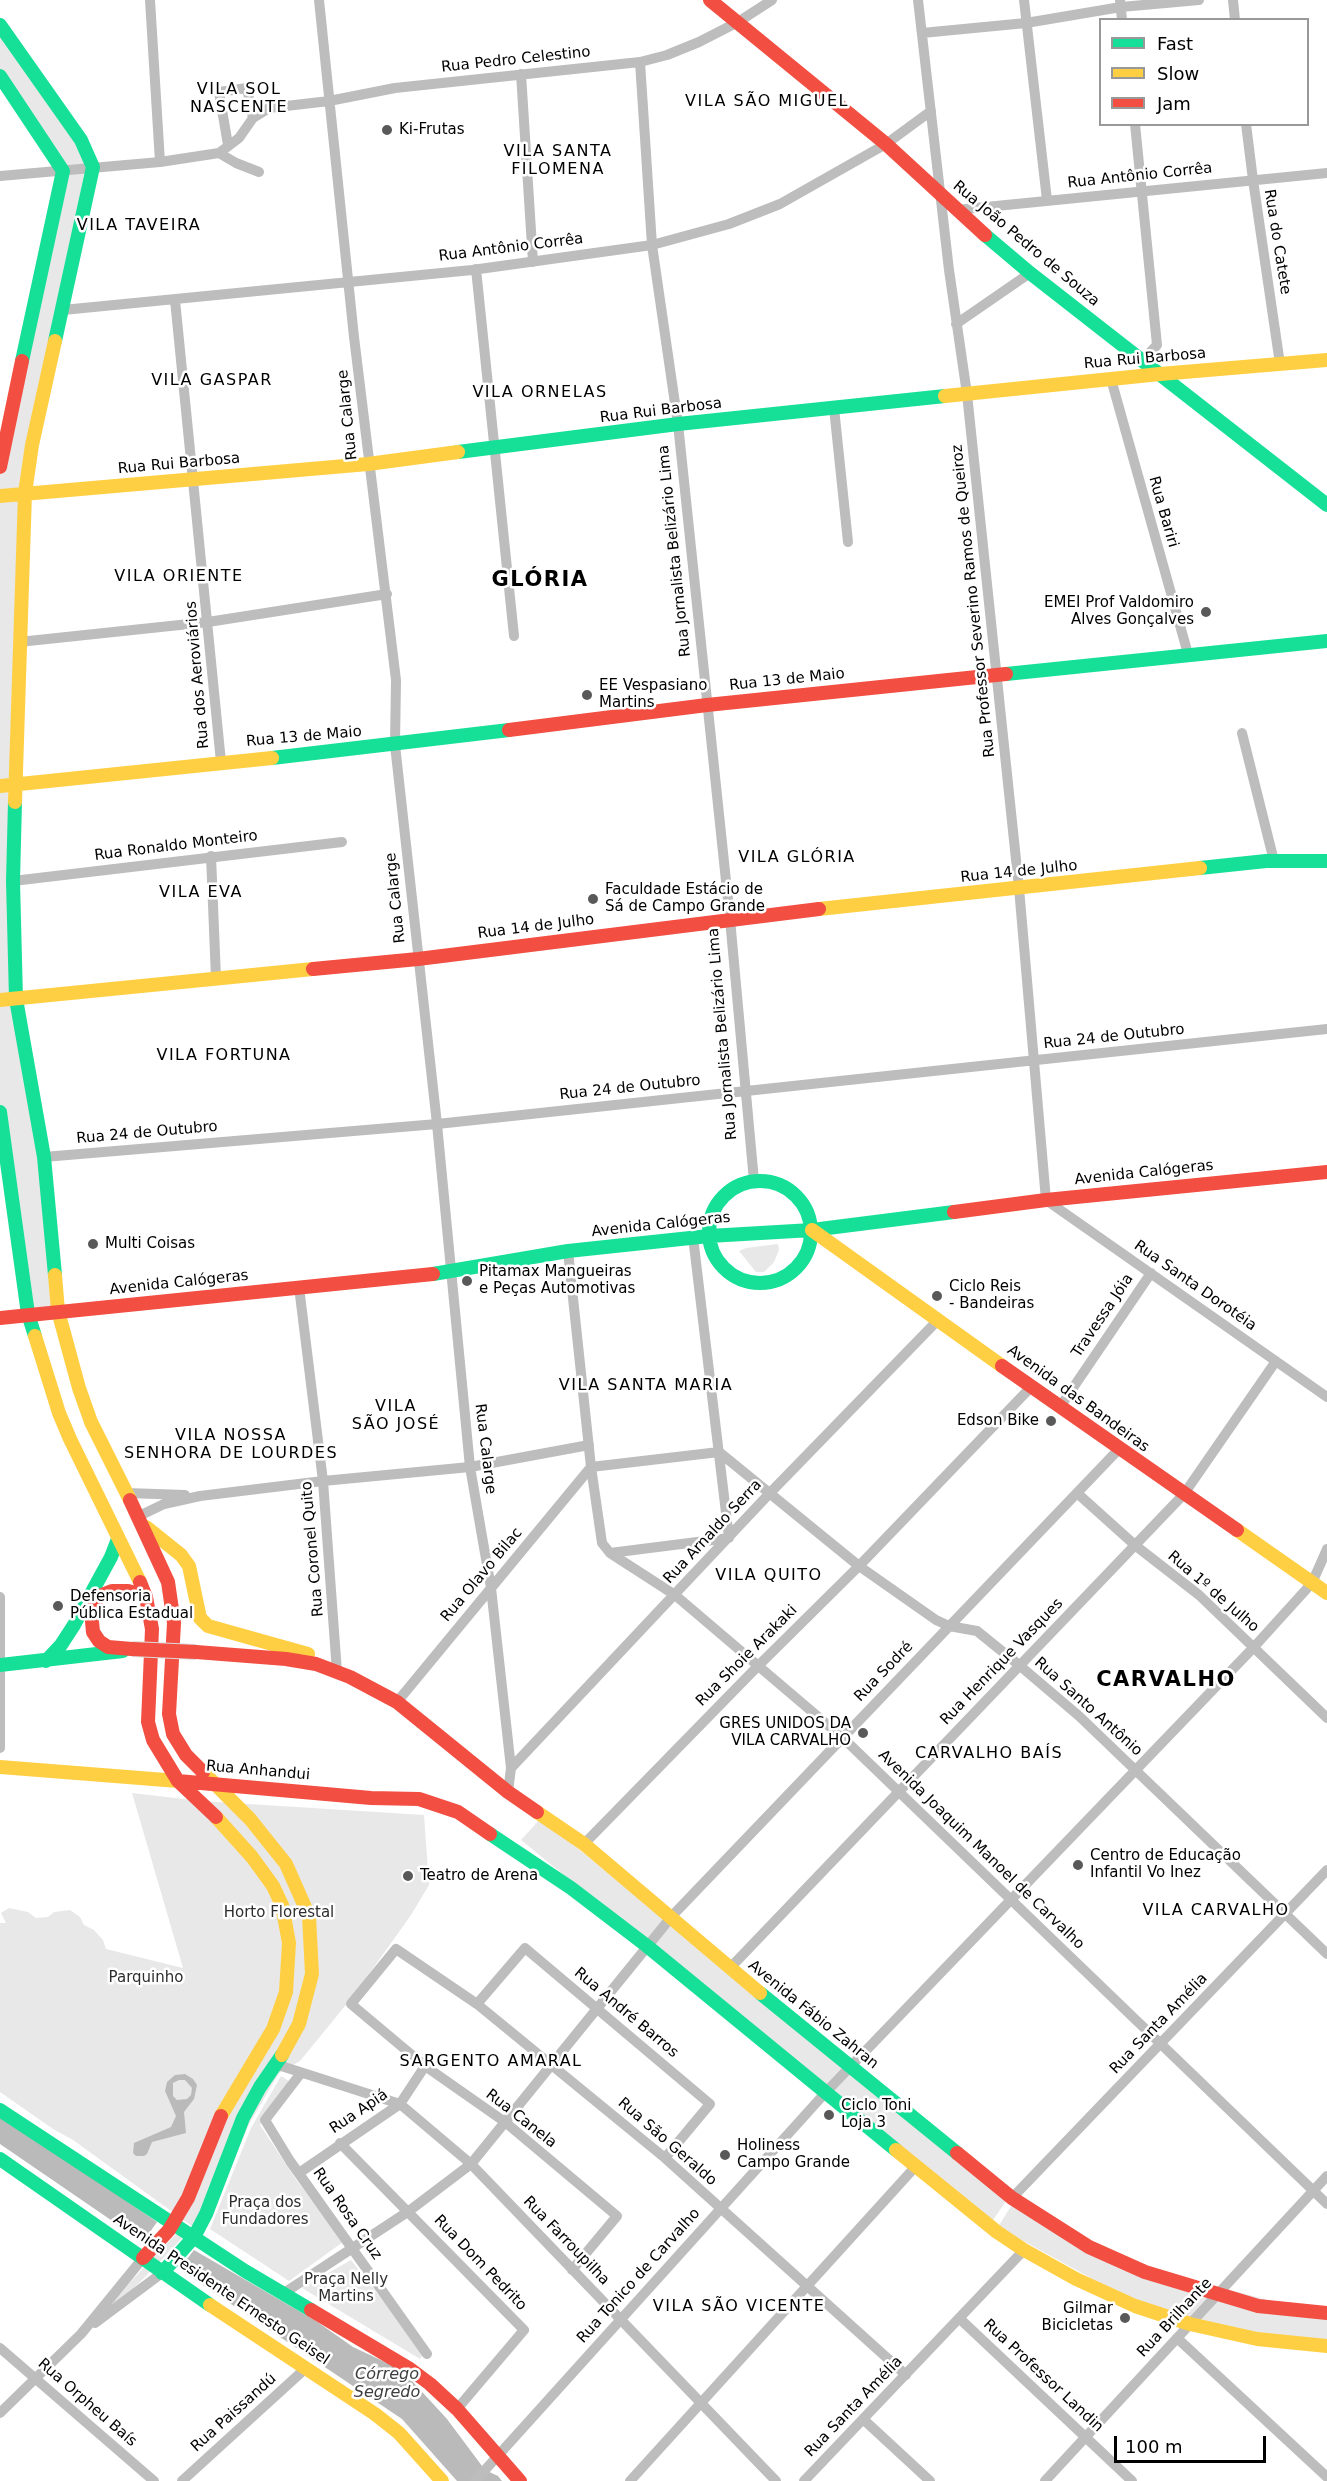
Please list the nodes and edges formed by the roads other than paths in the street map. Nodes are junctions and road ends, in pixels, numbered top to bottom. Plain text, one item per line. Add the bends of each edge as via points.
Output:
1 (150, 0) edge
2 (319, 0) edge
3 (710, 0) edge
4 (772, 0) edge
5 (918, 0) edge
6 (1024, 0) edge
7 (1199, 0) edge
8 (1233, 0) edge
9 (1121, 4) edge
10 (1235, 18) edge
11 (738, 22) junction
12 (1026, 23) junction
13 (0, 25) edge
14 (922, 33) junction
15 (640, 62) junction
16 (521, 74) junction
17 (0, 76) edge
18 (329, 101) junction
19 (931, 111) junction
20 (253, 118) junction
21 (1134, 126) edge
22 (1246, 126) edge
23 (886, 144) junction
24 (228, 145) junction
25 (219, 153) junction
26 (160, 162) junction
27 (93, 167) junction
28 (63, 171) junction
29 (259, 172) dead end
30 (1327, 173) edge
31 (0, 176) edge
32 (1252, 180) junction
33 (1142, 191) junction
34 (940, 195) junction
35 (1047, 200) junction
36 (956, 210) junction
37 (652, 245) junction
38 (533, 262) junction
39 (476, 269) junction
40 (1030, 273) junction
41 (348, 282) junction
42 (174, 300) junction
43 (63, 310) junction
44 (956, 324) junction
45 (1143, 360) junction
46 (1327, 360) edge
47 (1280, 364) junction
48 (1160, 374) junction
49 (1111, 378) junction
50 (968, 394) junction
51 (834, 408) junction
52 (678, 424) junction
53 (494, 449) junction
54 (368, 464) junction
55 (0, 467) edge
56 (194, 480) junction
57 (25, 493) junction
58 (0, 496) edge
59 (1327, 505) edge
60 (848, 542) dead end
61 (387, 594) junction
62 (208, 622) junction
63 (514, 636) dead end
64 (1327, 641) edge
65 (19, 642) junction
66 (1188, 654) junction
67 (997, 675) junction
68 (708, 705) junction
69 (1242, 733) dead end
70 (395, 745) junction
71 (221, 762) junction
72 (16, 784) junction
73 (0, 786) edge
74 (342, 843) dead end
75 (210, 856) junction
76 (1274, 861) junction
77 (1327, 861) edge
78 (13, 881) junction
79 (1019, 888) junction
80 (730, 919) junction
81 (418, 959) junction
82 (216, 978) junction
83 (16, 999) junction
84 (0, 1000) edge
85 (1327, 1029) edge
86 (1034, 1060) junction
87 (744, 1091) junction
88 (0, 1112) edge
89 (437, 1124) junction
90 (44, 1157) junction
91 (1327, 1172) edge
92 (753, 1181) junction
93 (1046, 1200) junction
94 (812, 1230) junction
95 (709, 1236) junction
96 (693, 1237) junction
97 (568, 1251) junction
98 (450, 1272) junction
99 (1150, 1273) junction
100 (299, 1287) junction
101 (58, 1311) junction
102 (28, 1314) junction
103 (0, 1318) edge
104 (939, 1319) junction
105 (1276, 1361) junction
106 (1032, 1386) junction
107 (1327, 1397) edge
108 (1060, 1407) junction
109 (589, 1445) junction
110 (1119, 1449) junction
111 (719, 1452) junction
112 (471, 1467) junction
113 (591, 1467) junction
114 (323, 1481) junction
115 (126, 1493) junction
116 (1077, 1493) junction
117 (769, 1494) junction
118 (1184, 1494) junction
119 (200, 1496) junction
120 (140, 1520) junction
121 (729, 1538) junction
122 (118, 1539) junction
123 (1136, 1546) junction
124 (1327, 1549) edge
125 (610, 1553) junction
126 (859, 1566) junction
127 (1312, 1583) junction
128 (491, 1588) junction
129 (1327, 1593) edge
130 (675, 1595) junction
131 (146, 1597) junction
132 (0, 1598) edge
133 (949, 1626) junction
134 (1254, 1647) junction
135 (132, 1649) junction
136 (46, 1661) junction
137 (1, 1665) edge
138 (1019, 1665) junction
139 (758, 1666) junction
140 (337, 1669) junction
141 (397, 1702) junction
142 (1327, 1718) edge
143 (843, 1738) junction
144 (0, 1748) edge
145 (0, 1767) edge
146 (511, 1768) junction
147 (1135, 1770) junction
148 (178, 1781) junction
149 (215, 1784) junction
150 (508, 1792) junction
151 (899, 1792) junction
152 (584, 1844) junction
153 (1327, 1870) edge
154 (1011, 1899) junction
155 (1285, 1914) junction
156 (672, 1916) junction
157 (647, 1946) junction
158 (396, 1949) joint
159 (1327, 1954) edge
160 (730, 1968) junction
161 (477, 2004) junction
162 (597, 2008) junction
163 (1161, 2043) junction
164 (275, 2064) junction
165 (551, 2064) junction
166 (850, 2066) junction
167 (425, 2067) junction
168 (301, 2073) junction
169 (826, 2092) junction
170 (400, 2104) junction
171 (0, 2110) edge
172 (505, 2122) junction
173 (340, 2143) junction
174 (665, 2158) junction
175 (0, 2159) edge
176 (471, 2164) junction
177 (916, 2166) junction
178 (299, 2173) junction
179 (1327, 2176) edge
180 (1313, 2191) junction
181 (1012, 2198) junction
182 (1327, 2204) edge
183 (721, 2208) junction
184 (409, 2211) junction
185 (171, 2226) junction
186 (191, 2241) junction
187 (353, 2248) junction
188 (1024, 2250) junction
189 (148, 2254) junction
190 (166, 2268) junction
191 (572, 2270) junction
192 (807, 2286) junction
193 (284, 2293) junction
194 (1217, 2295) junction
195 (1327, 2313) edge
196 (959, 2318) junction
197 (620, 2319) junction
198 (1190, 2324) junction
199 (81, 2334) junction
200 (1177, 2338) junction
201 (1327, 2346) edge
202 (0, 2348) edge
203 (427, 2354) dead end
204 (306, 2368) junction
205 (906, 2374) junction
206 (35, 2378) junction
207 (701, 2403) junction
208 (457, 2409) junction
209 (0, 2414) edge
210 (864, 2419) junction
211 (1085, 2437) junction
212 (495, 2458) junction
213 (1327, 2477) edge
214 (154, 2481) edge
215 (182, 2481) edge
216 (442, 2481) edge
217 (476, 2481) edge
218 (519, 2481) edge
219 (630, 2481) edge
220 (776, 2481) edge
221 (804, 2481) edge
222 (930, 2481) edge
223 (1045, 2481) edge
224 (1132, 2481) edge

1 - 26 street
2 - 18 street, Rua Calarge
3 - 11 main road, Rua João Pedro de Souza
4 - 11 street, Rua Pedro Celestino
5 - 14 street, Rua Professor Severino Ramos de Queiroz
6 - 12 street
7 - 9 street
8 - 10 street
9 - 12 street
11 - 15 street, Rua Pedro Celestino via 689,46
11 - 23 main road, Rua João Pedro de Souza
12 - 14 street
12 - 35 street
13 - 27 main road via 81,140
14 - 19 street, Rua Professor Severino Ramos de Queiroz
15 - 16 street, Rua Pedro Celestino
15 - 37 street, Rua Jornalista Belizário Lima
16 - 18 street, Rua Pedro Celestino via 395,88
16 - 38 street
17 - 28 main road
18 - 20 street, Rua Pedro Celestino via 269,108
18 - 41 street, Rua Calarge
19 - 23 street, Rua Antônio Corrêa
19 - 34 street, Rua Professor Severino Ramos de Queiroz
20 - 24 street, Rua Pedro Celestino via 239,138
20 - 24 street via 247,88 219,92
21 - 33 street
22 - 32 street, Rua do Catete
23 - 34 main road, Rua João Pedro de Souza
23 - 37 street, Rua Antônio Corrêa via 780,204 729,224
24 - 25 street, Rua Pedro Celestino
25 - 26 street
25 - 29 street
26 - 27 street
27 - 28 street
27 - 43 main road
28 - 31 street
28 - 55 main road
30 - 32 street, Rua Antônio Corrêa
32 - 33 street, Rua Antônio Corrêa
32 - 47 street, Rua do Catete
33 - 35 street, Rua Antônio Corrêa
33 - 45 street via 1157,345
34 - 36 main road, Rua João Pedro de Souza
34 - 44 street, Rua Professor Severino Ramos de Queiroz
35 - 36 street, Rua Antônio Corrêa
36 - 40 main road, Rua João Pedro de Souza
37 - 38 street, Rua Antônio Corrêa
37 - 52 street, Rua Jornalista Belizário Lima
38 - 39 street, Rua Antônio Corrêa
39 - 41 street, Rua Antônio Corrêa
39 - 53 street
40 - 44 street
40 - 45 main road, Rua João Pedro de Souza
41 - 42 street, Rua Antônio Corrêa
41 - 54 street, Rua Calarge
42 - 43 street, Rua Antônio Corrêa
42 - 56 street, Rua dos Aeroviários
43 - 57 main road
44 - 50 street, Rua Professor Severino Ramos de Queiroz
45 - 48 main road, Rua João Pedro de Souza
46 - 47 main road, Rua Rui Barbosa
47 - 48 main road, Rua Rui Barbosa
48 - 49 main road, Rua Rui Barbosa
48 - 59 main road, Rua João Pedro de Souza
49 - 50 main road, Rua Rui Barbosa
49 - 66 street, Rua Bariri
50 - 51 main road, Rua Rui Barbosa
50 - 67 street, Rua Professor Severino Ramos de Queiroz
51 - 52 main road, Rua Rui Barbosa
51 - 60 street
52 - 53 main road, Rua Rui Barbosa
52 - 68 street, Rua Jornalista Belizário Lima
53 - 54 main road, Rua Rui Barbosa
53 - 63 street
54 - 56 main road, Rua Rui Barbosa
54 - 61 street, Rua Calarge
56 - 57 main road, Rua Rui Barbosa
56 - 62 street, Rua dos Aeroviários
57 - 58 main road, Rua Rui Barbosa
57 - 65 main road
61 - 62 street
61 - 70 street, Rua Calarge via 396,680
62 - 65 street
62 - 71 street, Rua dos Aeroviários
64 - 66 main road, Rua 13 de Maio
65 - 72 main road
66 - 67 main road, Rua 13 de Maio
67 - 68 main road, Rua 13 de Maio
67 - 79 street, Rua Professor Severino Ramos de Queiroz
68 - 70 main road, Rua 13 de Maio
68 - 80 street, Rua Jornalista Belizário Lima
69 - 76 street
70 - 71 main road, Rua 13 de Maio
70 - 81 street, Rua Calarge
71 - 72 main road, Rua 13 de Maio
72 - 73 main road, Rua 13 de Maio
72 - 78 main road
74 - 75 street, Rua Ronaldo Monteiro
75 - 78 street, Rua Ronaldo Monteiro
75 - 82 street
76 - 77 main road, Rua 14 de Julho
76 - 79 main road, Rua 14 de Julho
78 - 83 main road
79 - 80 main road, Rua 14 de Julho
79 - 86 street, Rua Professor Severino Ramos de Queiroz
80 - 81 main road, Rua 14 de Julho
80 - 87 street, Rua Jornalista Belizário Lima
81 - 82 main road, Rua 14 de Julho
81 - 89 street, Rua Calarge
82 - 83 main road, Rua 14 de Julho
83 - 84 main road, Rua 14 de Julho
83 - 90 main road
85 - 86 street, Rua 24 de Outubro
86 - 87 street, Rua 24 de Outubro
86 - 93 street, Rua Professor Severino Ramos de Queiroz
87 - 89 street, Rua 24 de Outubro
87 - 92 street, Rua Jornalista Belizário Lima
88 - 102 main road
89 - 90 street, Rua 24 de Outubro
89 - 98 street, Rua Calarge
90 - 101 main road
91 - 93 main road, Avenida Calógeras
92 - 94 main road via 770,1181 799,1198
92 - 95 main road via 739,1185 721,1200 710,1220
93 - 94 main road, Avenida Calógeras
93 - 99 street, Rua Santa Dorotéia
94 - 95 main road, Avenida Calógeras
94 - 95 main road via 804,1260 779,1281 763,1284 747,1282 726,1271 712,1252
94 - 104 main road, Avenida das Bandeiras
95 - 96 main road, Avenida Calógeras
96 - 97 main road, Avenida Calógeras
96 - 111 street
97 - 98 main road, Avenida Calógeras
97 - 109 street
98 - 100 main road, Avenida Calógeras
98 - 112 street, Rua Calarge
99 - 105 street, Rua Santa Dorotéia
99 - 108 street, Travessa Jóia
100 - 101 main road, Avenida Calógeras
100 - 114 street, Rua Coronel Quito
101 - 102 main road, Avenida Calógeras
101 - 115 main road via 91,1422
102 - 103 main road, Avenida Calógeras
102 - 122 main road via 59,1413
104 - 106 main road, Avenida das Bandeiras
104 - 117 street, Rua Arnaldo Serra
105 - 107 street, Rua Santa Dorotéia
105 - 118 street, Rua Henrique Vasques
106 - 108 main road, Avenida das Bandeiras
106 - 126 street, Rua Shoie Arakaki
108 - 110 main road, Avenida das Bandeiras
109 - 112 street
109 - 113 street
110 - 116 street, Rua Sodré
110 - 118 main road, Avenida das Bandeiras
111 - 113 street
111 - 117 street, Rua Santo Antônio
111 - 121 street
112 - 114 street
112 - 128 street, Rua Calarge
113 - 125 street via 599,1534
113 - 128 street, Rua Olavo Bilac
114 - 119 street
114 - 140 street, Rua Coronel Quito
115 - 119 street
115 - 120 main road
116 - 123 street, Rua 1º de Julho
116 - 133 street, Rua Sodré
117 - 121 street, Rua Arnaldo Serra
117 - 126 street, Rua Santo Antônio
118 - 123 street, Rua Henrique Vasques
118 - 127 main road, Avenida das Bandeiras
119 - 120 street via 158,1506
120 - 140 main road via 182,1555 189,1566 200,1618 208,1626 313,1655
120 - 149 main road via 168,1582 174,1623 169,1714 173,1734 186,1755
121 - 125 street
121 - 130 street, Rua Arnaldo Serra
122 - 131 main road
122 - 136 main road via 75,1625
123 - 134 street, Rua 1º de Julho via 1198,1595
123 - 138 street, Rua Henrique Vasques
124 - 127 street, Rua Tonico de Carvalho
125 - 130 street, Avenida Joaquim Manoel de Carvalho
126 - 133 street, Rua Santo Antônio
126 - 139 street, Rua Shoie Arakaki
127 - 129 main road, Avenida das Bandeiras
127 - 134 street, Rua Tonico de Carvalho
128 - 141 street, Rua Olavo Bilac
128 - 146 street, Rua Calarge
130 - 139 street, Avenida Joaquim Manoel de Carvalho
130 - 146 street, Rua Arnaldo Serra
131 - 135 main road via 112,1591 94,1602 91,1611 93,1632 99,1641 108,1647
131 - 148 main road via 152,1629 148,1722 153,1740
132 - 137 street
133 - 138 street, Rua Santo Antônio via 977,1631
133 - 143 street, Rua Sodré
134 - 142 street, Rua 1º de Julho
134 - 147 street, Rua Tonico de Carvalho
135 - 136 main road
135 - 140 main road, bridge via 286,1659
136 - 137 main road
137 - 144 street
138 - 147 street, Rua Santo Antônio
138 - 151 street, Rua Henrique Vasques
139 - 143 street, Avenida Joaquim Manoel de Carvalho
139 - 152 street, Rua Shoie Arakaki
140 - 141 main road, Avenida Fábio Zahran
141 - 150 main road, Avenida Fábio Zahran
143 - 151 street, Avenida Joaquim Manoel de Carvalho
143 - 156 street, Rua Sodré
145 - 148 main road, Rua Anhandui
146 - 150 street, Rua Calarge
147 - 154 street, Rua Tonico de Carvalho
147 - 155 street, Rua Santo Antônio
148 - 149 main road, Rua Anhandui
148 - 185 main road via 220,1820 273,1886 282,1905 289,1943 286,1992 273,2029 224,2110 188,2198
149 - 157 main road, Rua Anhandui via 430,1801 458,1812 503,1841
149 - 164 main road via 286,1864 309,1916 312,1974 299,2024
150 - 152 main road, Avenida Fábio Zahran
151 - 154 street, Avenida Joaquim Manoel de Carvalho
151 - 160 street, Rua Henrique Vasques
152 - 156 main road, Avenida Fábio Zahran
153 - 155 street, Rua Santa Amélia
154 - 163 street, Avenida Joaquim Manoel de Carvalho
154 - 166 street, Rua Tonico de Carvalho
155 - 159 street, Rua Santo Antônio
155 - 163 street, Rua Santa Amélia
156 - 157 street, Rua Sodré
156 - 160 main road, Avenida Fábio Zahran
157 - 162 street, Rua Sodré
157 - 169 main road
158 - 161 street, Rua São Geraldo
158 - 167 street, Rua Canela via 351,2004
160 - 166 main road, Avenida Fábio Zahran
161 - 162 street, Rua André Barros via 525,1948
161 - 165 street, Rua São Geraldo
162 - 165 street, Rua Sodré
162 - 174 street, Rua André Barros via 710,2104
163 - 180 street, Avenida Joaquim Manoel de Carvalho
163 - 181 street, Rua Santa Amélia
164 - 168 street, Rua Farroupilha
164 - 186 main road via 243,2118 206,2214
165 - 172 street, Rua Sodré
165 - 174 street, Rua São Geraldo
166 - 169 street, Rua Tonico de Carvalho
166 - 181 main road, Avenida Fábio Zahran
167 - 170 street, Rua Apiá
167 - 172 street, Rua Canela
168 - 170 street, Rua Farroupilha
168 - 178 street, Rua Rosa Cruz via 265,2120
169 - 177 main road
169 - 183 street, Rua Tonico de Carvalho
170 - 173 street, Rua Apiá
170 - 176 street, Rua Farroupilha
171 - 185 main road, Avenida Presidente Ernesto Geisel
172 - 176 street, Rua Sodré
172 - 191 street, Rua Canela via 617,2216
173 - 178 street, Rua Apiá
173 - 184 street, Rua Dom Pedrito
174 - 183 street, Rua São Geraldo
175 - 189 main road, Avenida Presidente Ernesto Geisel
176 - 184 street, Rua Sodré
176 - 191 street, Rua Farroupilha
177 - 188 main road
177 - 192 street
178 - 187 street, Rua Rosa Cruz
179 - 180 street, Rua Brilhante
180 - 182 street, Avenida Joaquim Manoel de Carvalho
180 - 194 street, Rua Brilhante
181 - 194 main road, Avenida Fábio Zahran via 1089,2247 1145,2272
183 - 192 street, Rua São Geraldo
183 - 197 street, Rua Tonico de Carvalho
184 - 187 street, Rua Sodré
184 - 208 street, Rua Dom Pedrito via 524,2330
185 - 186 main road, Avenida Presidente Ernesto Geisel
185 - 189 main road
186 - 190 main road
186 - 193 main road, Avenida Presidente Ernesto Geisel
187 - 193 street, Rua Sodré
187 - 203 street, Rua Rosa Cruz
188 - 196 street, Rua Santa Amélia
188 - 198 main road via 1135,2306
189 - 190 main road, Avenida Presidente Ernesto Geisel
189 - 199 street
190 - 199 street
190 - 204 main road, Avenida Presidente Ernesto Geisel
191 - 197 street, Rua Farroupilha
192 - 205 street, Rua São Geraldo
192 - 207 street
193 - 208 main road, Avenida Presidente Ernesto Geisel via 410,2369
194 - 195 main road, Avenida Fábio Zahran via 1258,2306
194 - 198 street, Rua Brilhante
196 - 205 street, Rua Santa Amélia
196 - 211 street, Rua Professor Landin
197 - 207 street, Rua Farroupilha
197 - 212 street, Rua Tonico de Carvalho
198 - 200 street, Rua Brilhante
198 - 201 main road via 1257,2339
199 - 206 street
200 - 211 street, Rua Brilhante
200 - 213 street
202 - 206 street, Rua Orpheu Baís
204 - 215 street, Rua Paissandú
204 - 216 main road, Avenida Presidente Ernesto Geisel via 399,2433
205 - 210 street, Rua Santa Amélia
206 - 209 street
206 - 214 street, Rua Orpheu Baís
207 - 219 street
207 - 220 street, Rua Farroupilha
208 - 212 main road, Avenida Presidente Ernesto Geisel
210 - 221 street, Rua Santa Amélia
210 - 222 street
211 - 223 street, Rua Brilhante
211 - 224 street, Rua Professor Landin
212 - 217 street, Rua Tonico de Carvalho
212 - 218 main road, Avenida Presidente Ernesto Geisel

